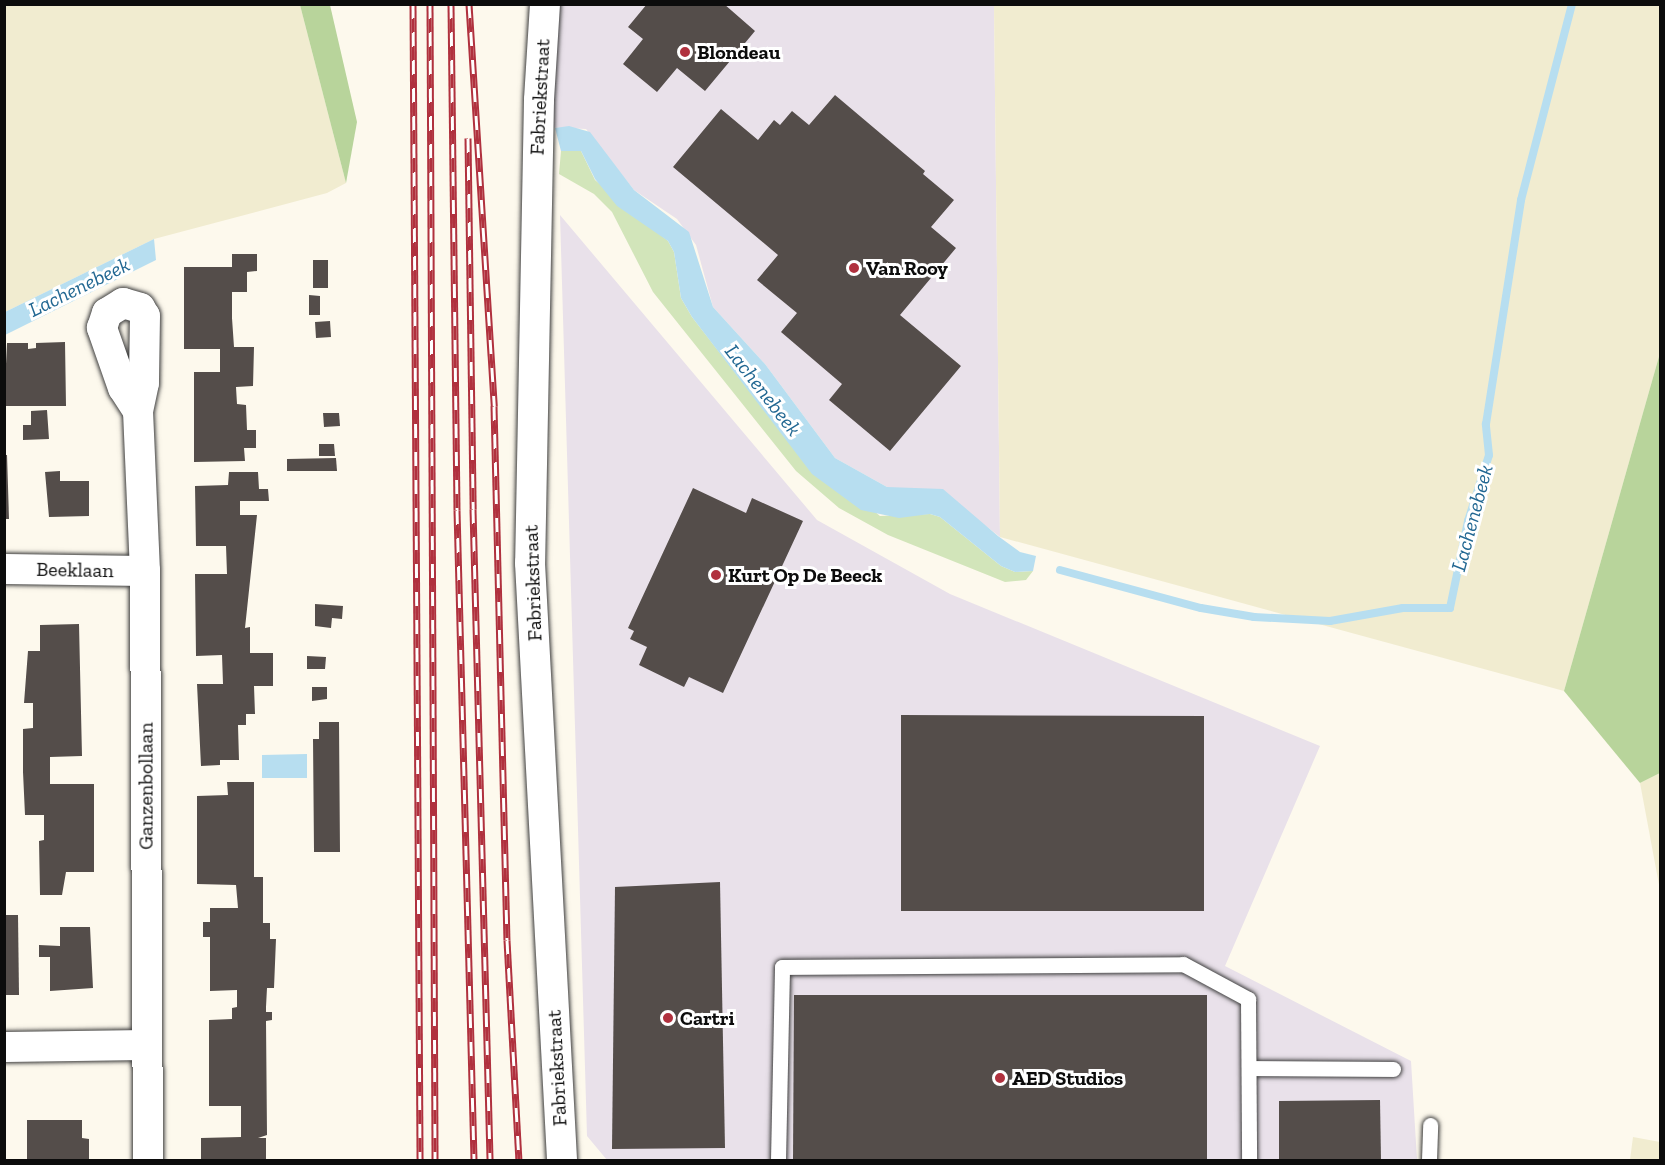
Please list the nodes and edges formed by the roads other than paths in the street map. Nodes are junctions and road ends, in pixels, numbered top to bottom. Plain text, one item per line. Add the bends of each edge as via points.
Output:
1 (545, 4) edge
2 (138, 411) dead end
3 (4, 569) edge
4 (145, 571) junction
5 (147, 1046) junction
6 (4, 1047) edge
7 (1249, 1068) junction
8 (1393, 1069) dead end
9 (1430, 1125) dead end
10 (148, 1161) edge
11 (562, 1161) edge
12 (778, 1161) edge
13 (1250, 1161) edge
14 (1429, 1161) edge

1 - 11 street, Fabriekstraat via 538,100 530,562
2 - 4 street, Ganzenbollaan
3 - 4 street, Beeklaan
4 - 5 street, Ganzenbollaan
5 - 6 street
5 - 10 street, Ganzenbollaan
7 - 8 lane
7 - 12 lane via 1248,999 1183,964 782,967
7 - 13 lane
9 - 14 lane

